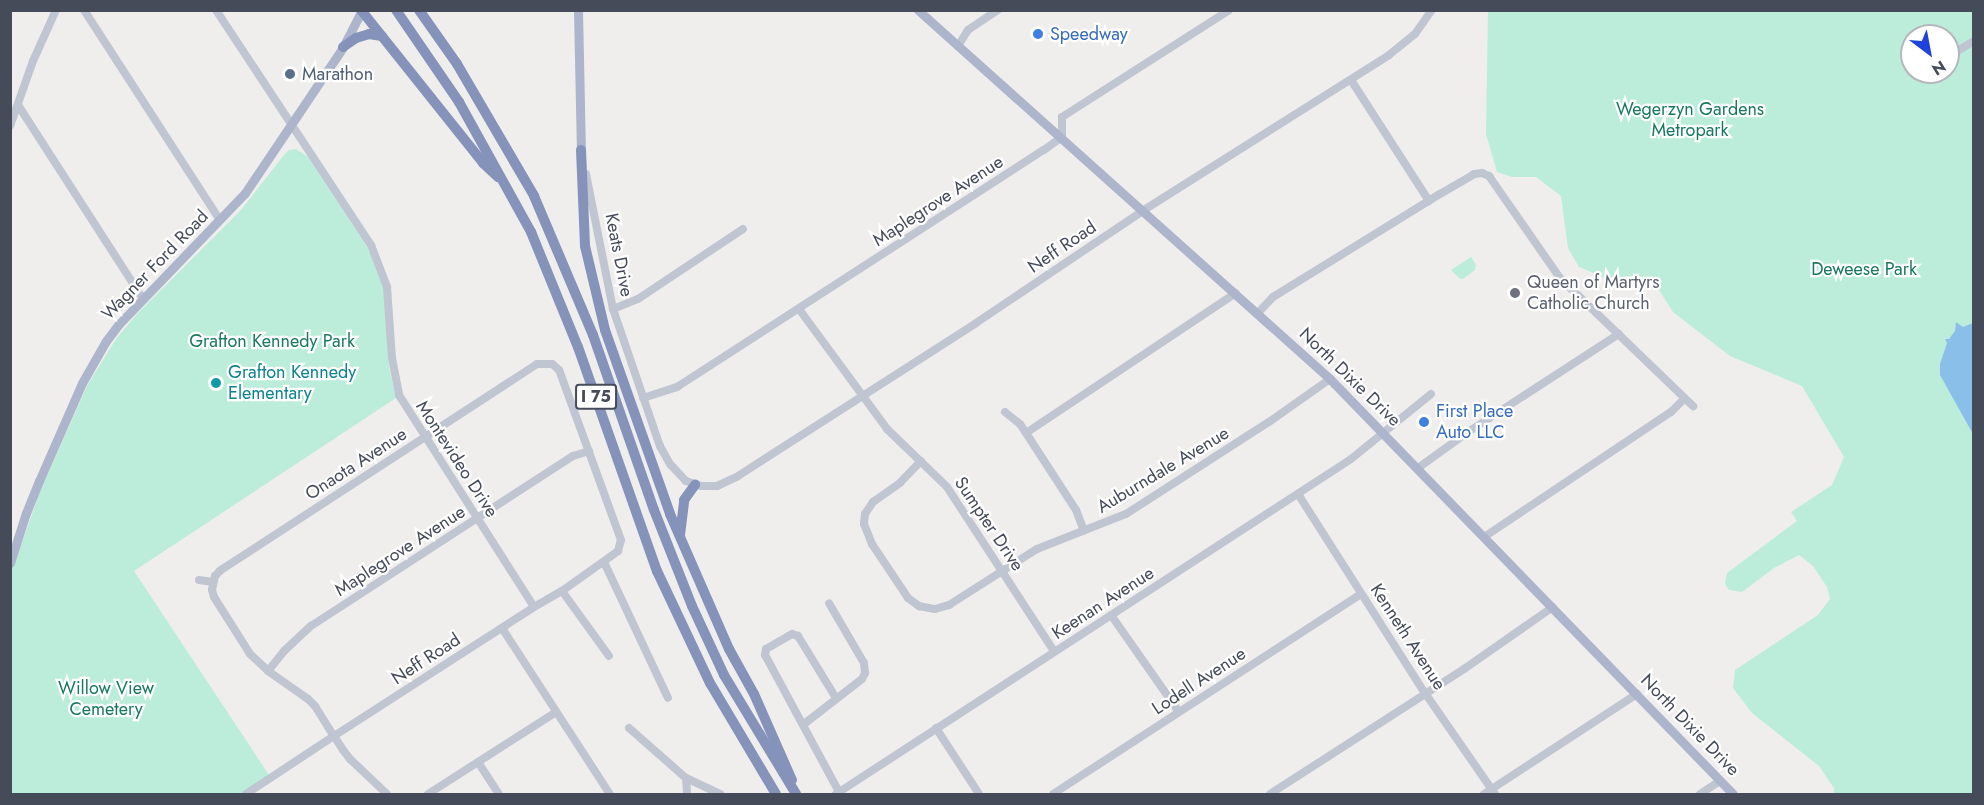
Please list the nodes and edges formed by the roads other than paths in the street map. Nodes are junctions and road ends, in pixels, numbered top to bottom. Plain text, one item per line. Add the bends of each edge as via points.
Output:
1 (57, 10) edge
2 (84, 10) edge
3 (216, 10) edge
4 (396, 10) edge
5 (419, 10) edge
6 (578, 10) edge
7 (918, 10) edge
8 (998, 10) edge
9 (1229, 10) edge
10 (1432, 10) edge
11 (361, 11) edge
12 (382, 36) junction
13 (1974, 41) edge
14 (958, 46) junction
15 (343, 47) junction
16 (1960, 50) edge
17 (1351, 80) junction
18 (18, 105) junction
19 (292, 125) junction
20 (10, 126) edge
21 (1062, 137) junction
22 (580, 150) junction
23 (507, 186) junction
24 (1429, 201) junction
25 (1144, 210) junction
26 (220, 220) junction
27 (743, 230) dead end
28 (1236, 293) junction
29 (143, 299) junction
30 (613, 309) junction
31 (799, 309) junction
32 (1258, 313) junction
33 (1619, 334) junction
34 (1330, 379) junction
35 (1431, 394) dead end
36 (864, 395) junction
37 (643, 398) junction
38 (1684, 399) junction
39 (1693, 406) dead end
40 (1005, 412) dead end
41 (1026, 433) junction
42 (1383, 433) junction
43 (423, 437) junction
44 (589, 451) junction
45 (921, 461) junction
46 (1418, 468) junction
47 (695, 485) junction
48 (1298, 494) junction
49 (477, 519) junction
50 (1084, 531) junction
51 (1484, 537) junction
52 (680, 538) junction
53 (604, 562) junction
54 (10, 563) edge
55 (1002, 570) junction
56 (199, 580) dead end
57 (213, 582) junction
58 (562, 591) junction
59 (1361, 594) junction
60 (829, 603) dead end
61 (534, 607) junction
62 (1553, 607) junction
63 (1111, 615) junction
64 (502, 628) junction
65 (1054, 651) junction
66 (609, 656) dead end
67 (268, 671) junction
68 (1425, 693) junction
69 (1637, 694) junction
70 (668, 698) dead end
71 (836, 698) junction
72 (556, 712) junction
73 (1179, 712) junction
74 (804, 724) junction
75 (630, 728) dead end
76 (936, 728) junction
77 (334, 736) junction
78 (478, 762) junction
79 (686, 778) junction
80 (1720, 781) junction
81 (1494, 792) edge
82 (838, 793) edge
83 (246, 795) edge
84 (387, 795) edge
85 (428, 795) edge
86 (499, 795) edge
87 (610, 795) edge
88 (687, 795) edge
89 (721, 795) edge
90 (776, 795) edge
91 (797, 795) edge
92 (979, 795) edge
93 (1053, 795) edge
94 (1270, 795) edge
95 (1484, 795) edge
96 (1700, 795) edge
97 (1733, 795) edge

1 - 18 street
2 - 26 street
3 - 19 street, Montevideo Drive
4 - 23 highway, I 75 via 459,102
5 - 91 highway, I 75 via 457,64 534,196 593,335 692,606 724,675
6 - 22 main road, Keats Drive
7 - 14 main road, North Dixie Drive
8 - 14 street via 968,30
9 - 21 street via 1062,117
10 - 17 street, Neff Road via 1408,41
11 - 12 highway
11 - 15 main road, Wagner Ford Road
12 - 15 highway via 369,34
12 - 23 highway via 483,163
13 - 16 street
14 - 21 main road, North Dixie Drive
15 - 19 main road, Wagner Ford Road
17 - 24 street
17 - 25 street, Neff Road
18 - 20 street
18 - 29 street
19 - 26 main road, Wagner Ford Road via 245,193
19 - 43 street, Montevideo Drive via 377,257 387,287 395,380 399,395
21 - 25 main road, North Dixie Drive
21 - 31 street, Maplegrove Avenue
22 - 30 street, Keats Drive
22 - 52 highway via 585,246 605,330
23 - 90 highway, I 75 via 549,272 657,571 710,683
24 - 32 street via 1273,297
24 - 33 street via 1474,174 1482,172 1489,176 1551,267
25 - 28 main road, North Dixie Drive
25 - 36 street, Neff Road
26 - 29 main road, Wagner Ford Road
27 - 30 street via 663,284
28 - 32 main road, North Dixie Drive
28 - 41 street
29 - 54 main road, Wagner Ford Road via 106,341 82,383 26,513
30 - 37 street, Keats Drive
31 - 36 street, Sumpter Drive
31 - 37 street, Maplegrove Avenue via 677,387
32 - 34 main road, North Dixie Drive
33 - 38 street
33 - 46 street
34 - 42 main road, North Dixie Drive
34 - 50 street, Auburndale Avenue via 1126,514
35 - 42 street, Keenan Avenue
36 - 45 street, Sumpter Drive via 894,438
36 - 47 street, Neff Road via 724,483 711,487
37 - 47 street, Keats Drive via 664,454 677,473
38 - 39 street
38 - 51 street via 1671,412
40 - 41 street
41 - 50 street via 1076,510
42 - 46 main road, North Dixie Drive
42 - 48 street, Keenan Avenue
43 - 44 street, Onaota Avenue via 537,364 552,364 559,370
43 - 49 street, Montevideo Drive
43 - 57 street, Onaota Avenue via 220,571
44 - 49 street, Maplegrove Avenue via 573,456
44 - 53 street, Neff Road via 621,540 620,548
45 - 55 street, Sumpter Drive via 947,487
45 - 55 street, Auburndale Avenue via 900,483 873,502 865,517 868,539 902,591 919,606 935,609 948,605
46 - 51 main road, North Dixie Drive
47 - 52 highway via 684,500
48 - 59 street, Kenneth Avenue
48 - 63 street, Keenan Avenue
49 - 61 street, Montevideo Drive
49 - 67 street, Maplegrove Avenue via 311,626
50 - 55 street, Auburndale Avenue via 1037,549
51 - 62 main road, North Dixie Drive
52 - 91 highway
53 - 58 street, Neff Road
53 - 70 street
55 - 65 street, Sumpter Drive
56 - 57 street
57 - 67 street via 214,597 228,621 250,654
58 - 61 street, Neff Road
58 - 66 street
59 - 68 street, Kenneth Avenue
59 - 73 street, Lodell Avenue
60 - 71 street via 866,669 862,679
61 - 64 street, Neff Road
62 - 68 street
62 - 69 main road, North Dixie Drive
63 - 65 street, Keenan Avenue
63 - 73 street
64 - 72 street
64 - 77 street, Neff Road
65 - 76 street, Keenan Avenue
67 - 77 street via 308,699
68 - 81 street, Kenneth Avenue
68 - 94 street
69 - 80 main road, North Dixie Drive
69 - 81 street
71 - 74 street
71 - 74 street via 798,636 792,634 769,646 765,655
72 - 78 street
72 - 87 street
73 - 93 street, Lodell Avenue
74 - 82 street
75 - 79 street
76 - 82 street, Keenan Avenue
76 - 92 street
77 - 83 street, Neff Road
77 - 84 street via 350,759
78 - 85 street
78 - 86 street
79 - 88 street
79 - 89 street
80 - 96 street
80 - 97 main road, North Dixie Drive
81 - 95 street

